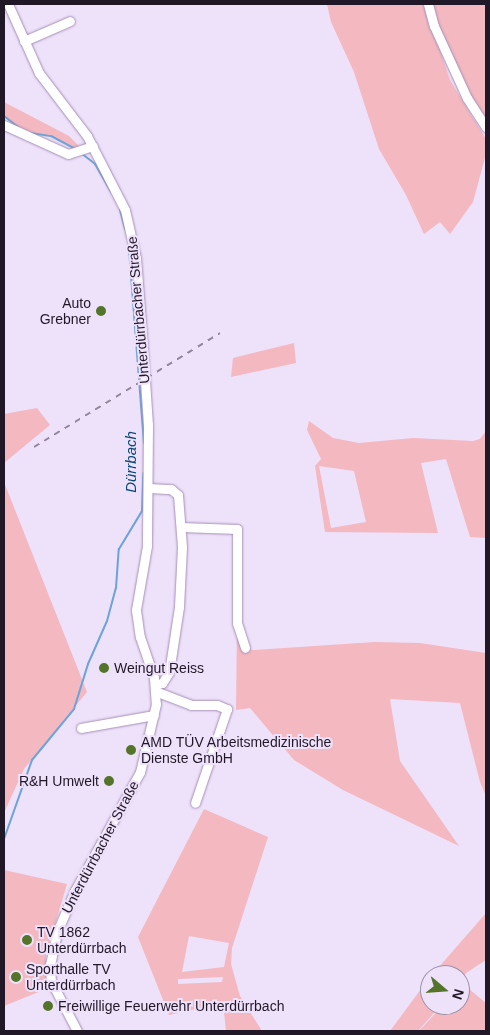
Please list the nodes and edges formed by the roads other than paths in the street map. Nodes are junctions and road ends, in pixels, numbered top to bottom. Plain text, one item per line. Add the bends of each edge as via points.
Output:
1 (8, 4) edge
2 (428, 4) edge
3 (70, 21) dead end
4 (24, 41) junction
5 (4, 125) edge
6 (486, 127) edge
7 (93, 146) junction
8 (149, 488) junction
9 (181, 527) junction
10 (245, 648) dead end
11 (155, 688) junction
12 (154, 716) junction
13 (81, 728) dead end
14 (195, 803) dead end
15 (77, 1031) edge

1 - 4 street, Unterdürrbacher Straße
2 - 6 street via 434,26 467,98
3 - 4 street
4 - 7 street, Unterdürrbacher Straße via 46,85
5 - 7 street via 68,154
7 - 8 street, Unterdürrbacher Straße via 120,198 133,239 148,425
8 - 9 street via 176,492
8 - 11 street, Unterdürrbacher Straße via 147,546 136,610 140,637
9 - 10 street via 237,530 237,623
9 - 11 street via 179,607 169,672
11 - 12 street, Unterdürrbacher Straße
11 - 14 street via 191,705 217,705 227,709
12 - 13 street
12 - 15 street, Unterdürrbacher Straße via 140,772 74,890 56,932 50,964 51,981 62,1008

